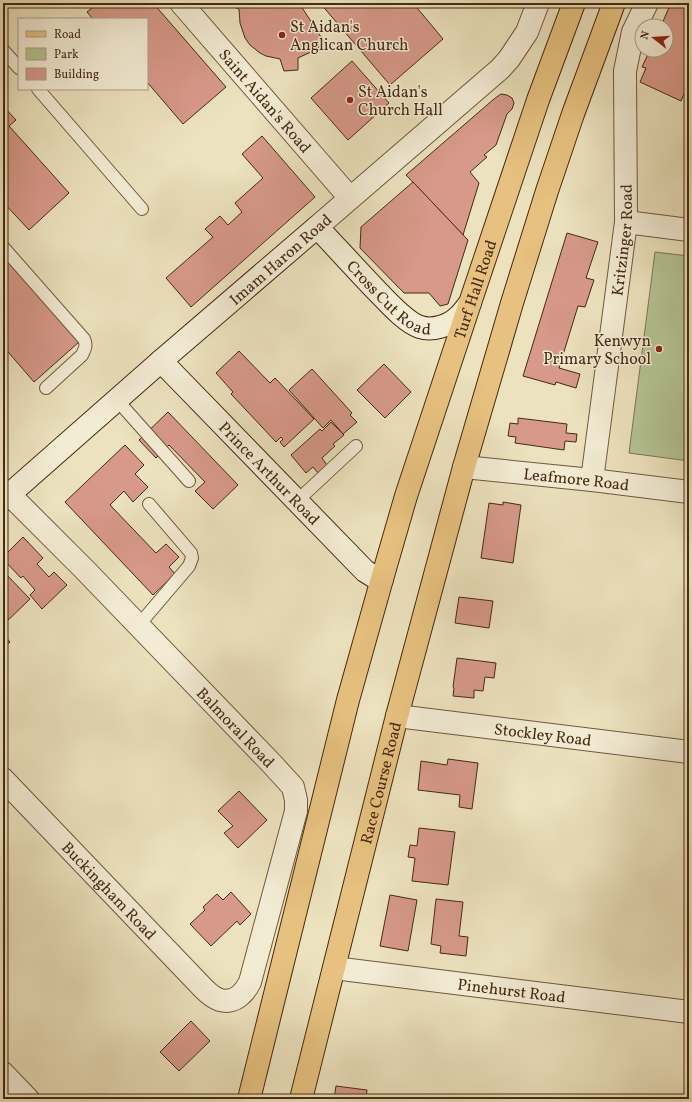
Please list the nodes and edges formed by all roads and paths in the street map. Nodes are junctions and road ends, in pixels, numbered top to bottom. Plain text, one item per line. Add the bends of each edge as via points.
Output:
1 (181, 3) edge
2 (538, 3) edge
3 (574, 3) edge
4 (614, 3) edge
5 (647, 3) edge
6 (3, 50) edge
7 (18, 67) edge
8 (39, 90) edge
9 (350, 198) junction
10 (142, 209) dead end
11 (626, 222) junction
12 (317, 227) junction
13 (689, 230) edge
14 (3, 247) edge
15 (470, 303) junction
16 (161, 361) junction
17 (46, 388) dead end
18 (117, 400) junction
19 (356, 446) dead end
20 (464, 467) junction
21 (592, 480) junction
22 (189, 481) dead end
23 (689, 492) edge
24 (6, 497) edge
25 (297, 501) junction
26 (149, 504) dead end
27 (382, 578) junction
28 (138, 626) junction
29 (397, 716) junction
30 (689, 752) edge
31 (3, 779) edge
32 (334, 968) junction
33 (218, 1000) joint
34 (689, 1012) edge
35 (3, 1073) edge
36 (28, 1099) edge
37 (249, 1099) edge
38 (302, 1099) edge

1 - 9 street, Saint Aidan's Road
2 - 9 street, Imam Haron Road via 527,32 500,69
3 - 15 main road, Turf Hall Road via 538,100
4 - 20 main road via 547,191
5 - 11 street, Kritzinger Road via 633,32 625,71
6 - 7 lane
8 - 10 lane
9 - 12 street, Imam Haron Road
11 - 13 street
11 - 21 street, Kritzinger Road
12 - 15 street, Cross Cut Road via 396,310 420,327 448,324 458,318
12 - 16 street, Imam Haron Road
14 - 17 lane via 85,342 82,355
15 - 27 main road, Turf Hall Road via 406,496
16 - 18 street, Imam Haron Road
16 - 25 street, Prince Arthur Road
18 - 22 lane
18 - 24 street, Imam Haron Road
19 - 25 lane
20 - 21 street, Leafmore Road
20 - 29 main road, Race Course Road
21 - 23 street, Leafmore Road
24 - 28 street, Balmoral Road
25 - 27 street, Prince Arthur Road via 365,571
26 - 28 lane via 191,553 192,558 189,566
27 - 37 main road via 348,700
28 - 33 street, Balmoral Road via 293,787 296,800 296,811 250,982 242,994 232,1001
29 - 30 street, Stockley Road
29 - 32 main road, Race Course Road
31 - 33 street, Buckingham Road via 204,989
32 - 34 street, Pinehurst Road
32 - 38 main road, Race Course Road
35 - 36 street

